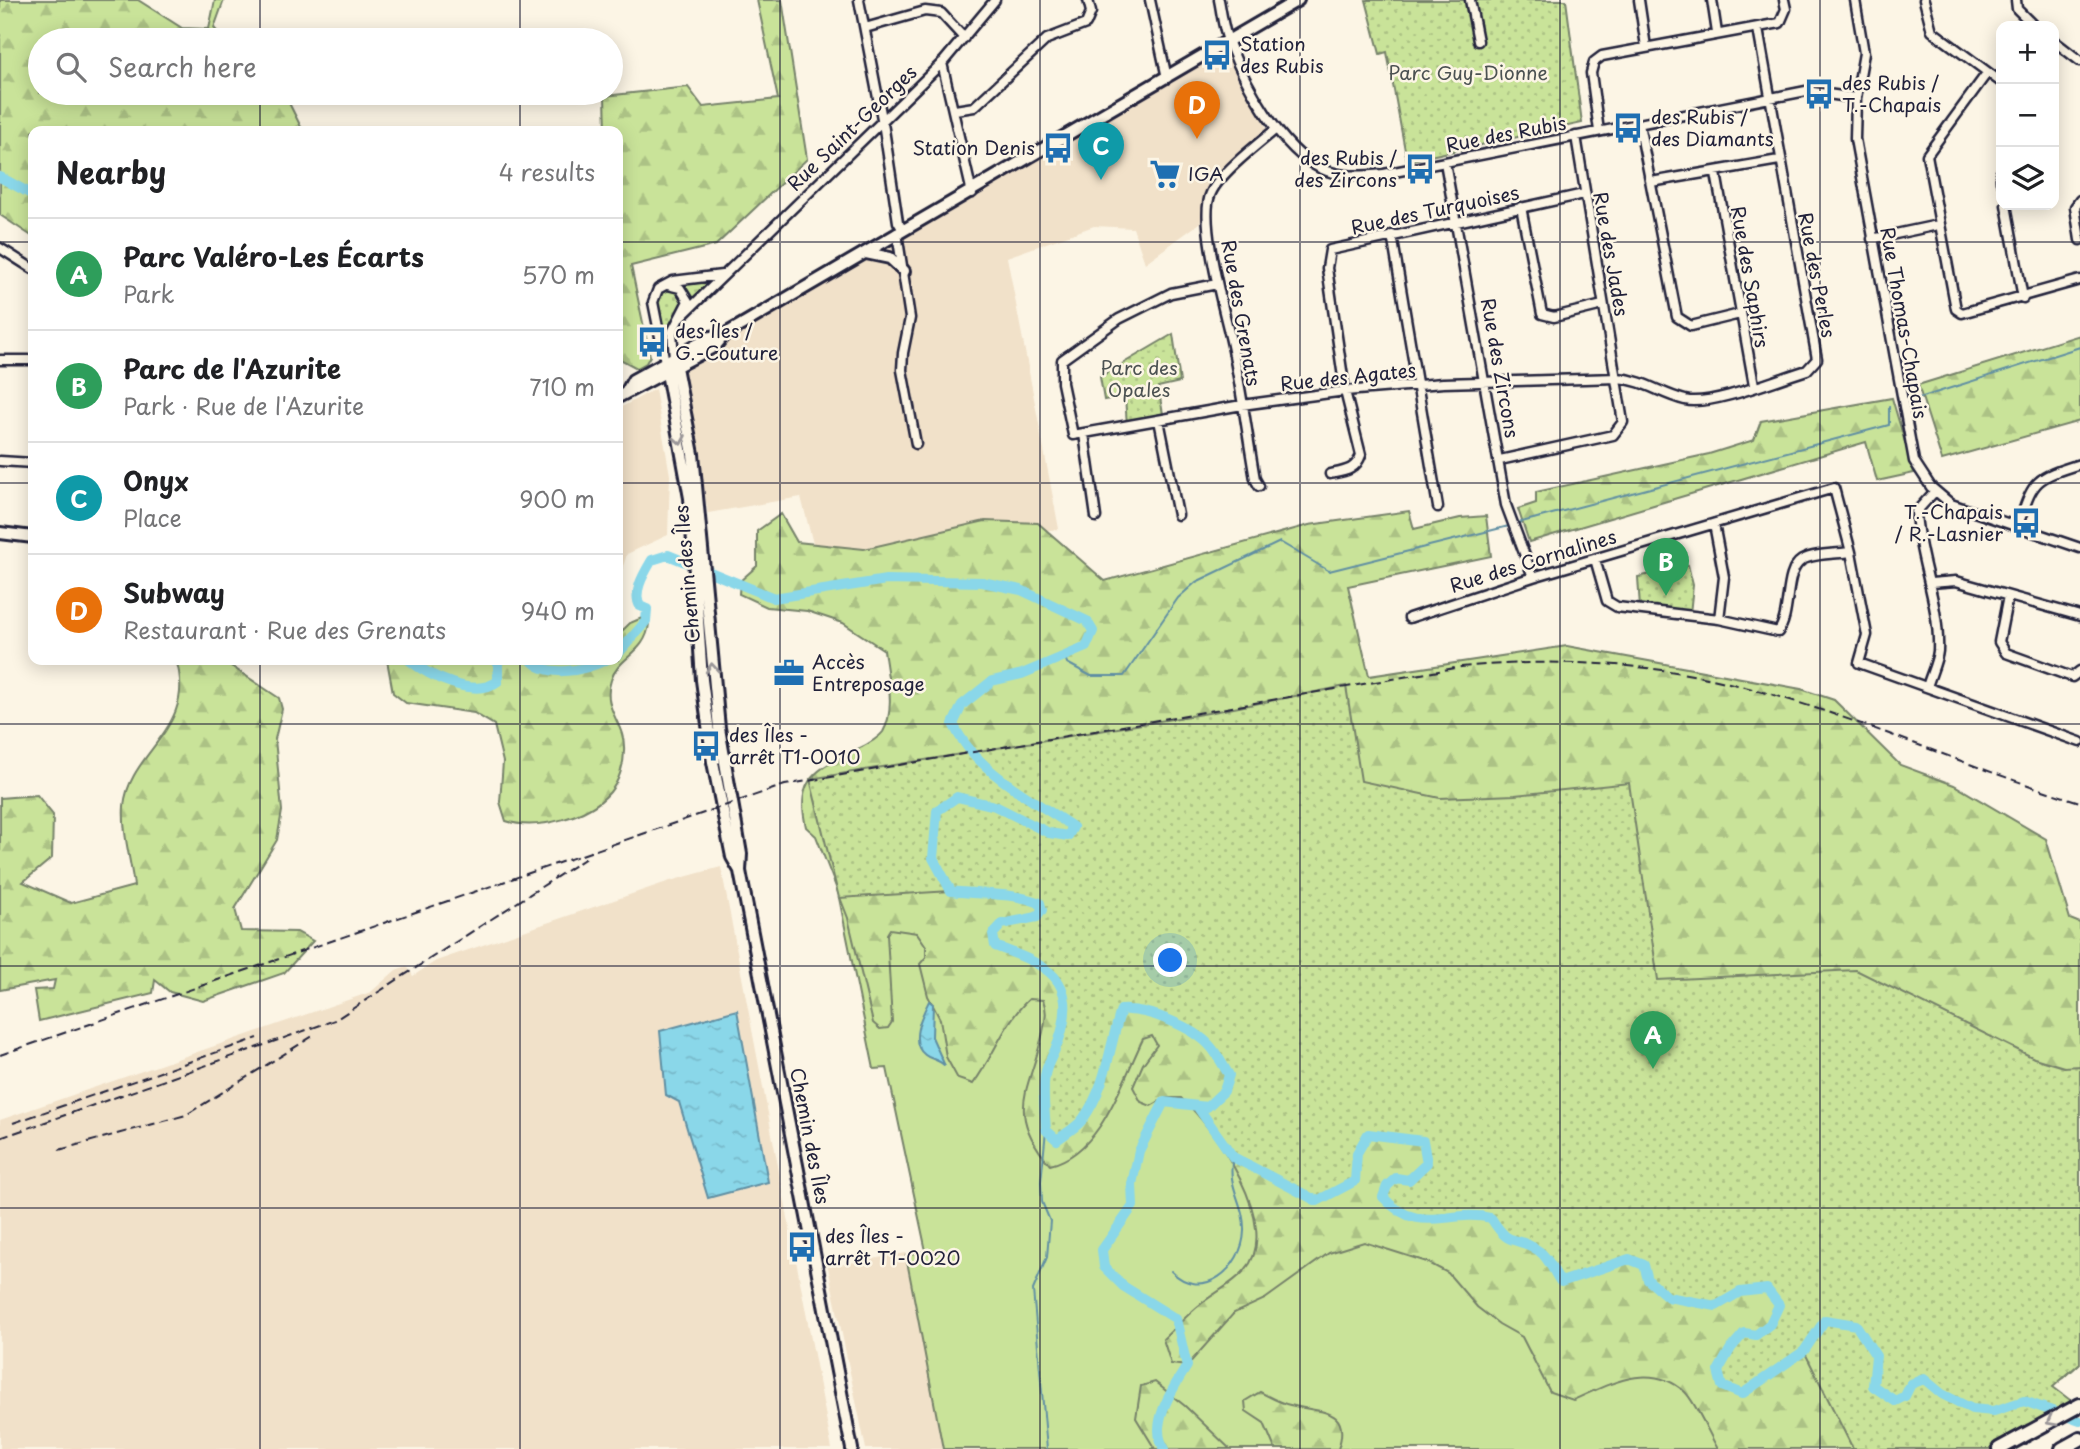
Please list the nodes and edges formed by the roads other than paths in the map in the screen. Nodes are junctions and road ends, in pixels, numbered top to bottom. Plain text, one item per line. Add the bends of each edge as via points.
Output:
1 (859, 0) edge
2 (995, 0) edge
3 (1088, 0) edge
4 (1150, 0) edge
5 (1219, 0) edge
6 (1298, 0) edge
7 (1470, 0) edge
8 (1639, 0) edge
9 (1712, 0) edge
10 (1784, 0) edge
11 (1855, 0) edge
12 (1926, 0) edge
13 (2016, 0) edge
14 (1282, 5) edge
15 (2029, 21) edge
16 (865, 28) junction
17 (1758, 29) junction
18 (1717, 33) junction
19 (964, 38) junction
20 (1228, 41) junction
21 (1478, 41) dead end
22 (2059, 45) edge
23 (1646, 47) junction
24 (2080, 61) edge
25 (942, 62) junction
26 (1987, 73) junction
27 (1167, 78) junction
28 (1996, 79) edge
29 (1856, 98) junction
30 (1768, 99) junction
31 (955, 110) junction
32 (883, 120) junction
33 (1639, 124) junction
34 (1276, 129) junction
35 (1599, 131) junction
36 (1576, 136) junction
37 (1779, 160) junction
38 (1445, 162) junction
39 (1716, 173) junction
40 (1651, 182) junction
41 (972, 193) junction
42 (1584, 194) junction
43 (2080, 200) edge
44 (1521, 207) junction
45 (2007, 210) edge
46 (1457, 221) junction
47 (1938, 225) junction
48 (900, 232) junction
49 (1392, 235) junction
50 (1872, 239) junction
51 (2080, 240) edge
52 (1, 253) edge
53 (866, 253) junction
54 (28, 266) edge
55 (904, 271) junction
56 (725, 274) junction
57 (2080, 279) edge
58 (1217, 284) junction
59 (662, 285) junction
60 (2022, 298) junction
61 (1603, 305) junction
62 (1741, 314) junction
63 (680, 318) junction
64 (0, 360) edge
65 (28, 360) edge
66 (671, 365) junction
67 (1618, 378) junction
68 (1487, 383) junction
69 (1419, 385) junction
70 (1754, 385) junction
71 (1345, 391) junction
72 (623, 394) edge
73 (1242, 405) junction
74 (1159, 420) junction
75 (1084, 434) junction
76 (916, 444) dead end
77 (1500, 460) junction
78 (0, 461) edge
79 (28, 463) edge
80 (2080, 464) edge
81 (1331, 474) dead end
82 (1259, 486) dead end
83 (1936, 491) junction
84 (1438, 507) dead end
85 (1178, 515) dead end
86 (1096, 517) dead end
87 (1714, 524) junction
88 (2017, 528) junction
89 (0, 533) edge
90 (28, 536) edge
91 (2080, 548) edge
92 (1852, 552) junction
93 (1595, 559) junction
94 (1533, 577) junction
95 (1931, 583) junction
96 (2008, 596) junction
97 (2080, 616) edge
98 (1409, 618) dead end
99 (1719, 619) junction
100 (2080, 671) edge
101 (1927, 687) junction
102 (2080, 742) edge
103 (2080, 1405) edge
104 (2080, 1439) edge
105 (2064, 1448) edge
106 (852, 1449) edge
107 (1998, 1449) edge

1 - 16 street
2 - 19 street, Rue Saint-Georges
3 - 31 street via 1091,12 1086,24 1047,39 974,107
4 - 27 street
5 - 20 street, Rue des Rubis
6 - 14 main road
7 - 21 street
8 - 23 street
9 - 18 street
10 - 17 street via 1786,9 1780,23
11 - 29 street, Rue Thomas-Chapais via 1864,53
12 - 26 street via 1932,31
13 - 15 street via 2017,9
14 - 20 main road
16 - 19 street via 925,10 941,13
16 - 32 street
17 - 18 street
17 - 30 street, Rue des Perles
18 - 23 street
19 - 25 street, Rue Saint-Georges
20 - 27 main road
20 - 34 street, Rue des Rubis
22 - 24 street
23 - 35 street via 1602,56 1594,62 1591,73
25 - 31 street
25 - 32 street, Rue Saint-Georges
26 - 28 street
26 - 47 street via 1927,155
27 - 41 main road
29 - 30 street, Rue des Rubis via 1815,91
29 - 50 street, Rue Thomas-Chapais via 1855,139
30 - 33 street, Rue des Rubis
30 - 37 street, Rue des Perles
31 - 41 street
32 - 48 street
32 - 56 street, Rue Saint-Georges
33 - 35 street, Rue des Rubis
33 - 40 street
34 - 38 street, Rue des Rubis via 1298,155 1352,177
34 - 58 street, Rue des Grenats via 1240,159 1210,193 1208,217
35 - 36 street, Rue des Rubis
36 - 38 street, Rue des Rubis
36 - 42 street, Rue des Jades
37 - 39 street
37 - 70 street, Rue des Perles via 1817,359 1807,370
38 - 46 street, Rue des Zircons
39 - 40 street
39 - 62 street, Rue des Saphirs
40 - 62 street via 1677,317 1691,326
41 - 48 main road
42 - 44 street, Rue des Turquoises
42 - 61 street, Rue des Jades
43 - 51 street via 2075,207
44 - 46 street, Rue des Turquoises
44 - 61 street via 1542,314 1554,317
45 - 60 street
46 - 49 street, Rue des Turquoises
46 - 68 street, Rue des Zircons
47 - 50 street
47 - 60 street via 1956,309 1962,313
48 - 53 main road
48 - 55 street
49 - 69 street
49 - 71 street, Rue des Turquoises via 1330,250 1326,258
50 - 83 street, Rue Thomas-Chapais via 1914,461
52 - 54 street
53 - 55 main road via 890,257
53 - 66 main road via 724,335 715,346
55 - 76 street via 910,318 902,370
56 - 59 street
56 - 63 street, Rue Saint-Georges
57 - 60 street
58 - 73 street, Rue des Grenats
58 - 75 street via 1171,293 1119,319 1062,360 1073,435
59 - 63 street via 676,286 687,296
59 - 66 street via 653,302
61 - 67 street, Rue des Jades
62 - 70 street, Rue des Saphirs
63 - 66 street via 671,337
64 - 65 street
66 - 72 main road
66 - 106 main road, Chemin des Îles via 740,871
67 - 68 street, Rue des Agates
67 - 70 street, Rue des Perles via 1637,379 1687,401 1718,398
67 - 77 street, Rue des Jades via 1623,422 1613,435
68 - 69 street, Rue des Agates
68 - 77 street, Rue des Zircons
69 - 71 street, Rue des Agates
69 - 84 street
71 - 73 street, Rue des Agates
71 - 81 street, Rue des Turquoises via 1361,455 1350,470
73 - 74 street, Rue des Agates
73 - 82 street, Rue des Grenats
74 - 75 street, Rue des Agates
74 - 85 street
75 - 86 street
77 - 94 street, Rue des Zircons via 1506,505
78 - 79 street
80 - 88 street via 2036,481
83 - 88 street, Rue Thomas-Chapais via 1951,504
83 - 95 street via 1916,512 1917,538
87 - 92 street, Rue des Cornalines via 1834,488
87 - 93 street, Rue des Cornalines
87 - 99 street via 1724,577
88 - 91 street, Rue Thomas-Chapais
89 - 90 main road
92 - 99 street via 1804,559 1794,568 1784,624 1778,632
92 - 101 street, Rue des Cornalines via 1867,635 1859,663
93 - 94 street, Rue des Cornalines
93 - 99 street via 1607,601 1617,607
94 - 98 street, Rue des Cornalines
95 - 96 street via 1956,581
95 - 101 street via 1938,652
96 - 97 street
96 - 100 street via 1999,642 2006,653 2072,677
101 - 102 street, Rue des Cornalines
103 -> 107 highway
104 - 105 highway

